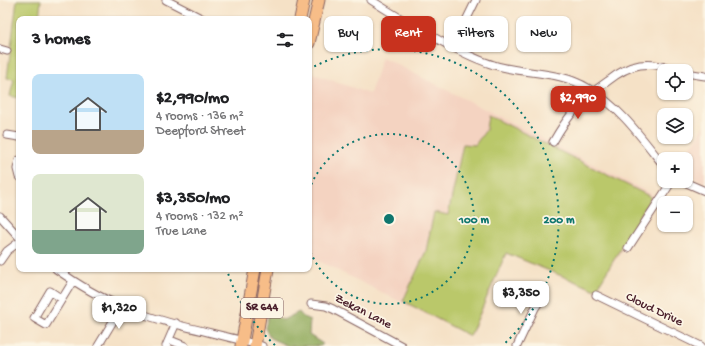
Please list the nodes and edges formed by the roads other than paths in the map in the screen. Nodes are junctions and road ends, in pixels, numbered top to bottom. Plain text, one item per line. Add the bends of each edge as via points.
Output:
1 (166, 0) edge
2 (304, 0) edge
3 (319, 0) edge
4 (371, 0) edge
5 (476, 0) edge
6 (197, 16) edge
7 (301, 16) edge
8 (468, 16) edge
9 (312, 30) edge
10 (444, 42) edge
11 (464, 52) edge
12 (657, 65) edge
13 (693, 74) edge
14 (705, 76) edge
15 (593, 91) junction
16 (7, 135) dead end
17 (16, 136) edge
18 (553, 142) dead end
19 (657, 157) edge
20 (693, 186) edge
21 (667, 188) edge
22 (705, 192) edge
23 (0, 216) edge
24 (16, 234) edge
25 (16, 244) edge
26 (628, 248) dead end
27 (0, 261) edge
28 (60, 272) edge
29 (254, 272) edge
30 (268, 272) edge
31 (73, 281) junction
32 (544, 295) dead end
33 (596, 295) dead end
34 (62, 299) junction
35 (311, 304) dead end
36 (119, 306) junction
37 (176, 324) junction
38 (168, 343) edge
39 (242, 343) edge
40 (258, 345) edge
41 (98, 346) edge
42 (185, 346) edge
43 (402, 346) edge
44 (517, 346) edge
45 (701, 346) edge

1 - 6 street
2 - 7 main road
3 - 9 main road
4 - 10 street via 411,26
5 - 8 street
11 - 15 street via 492,65 558,75
12 - 15 street via 636,66 621,71
13 - 14 street
15 - 18 street via 572,113
15 - 19 street via 618,110
16 - 17 street
20 - 22 street
21 - 26 street
23 - 24 street
25 - 27 street
28 - 31 street
29 - 39 main road, SR 644
30 - 40 main road, SR 644
31 - 34 street
31 - 36 street
32 - 44 street
33 - 45 street, Cloud Drive
34 - 34 street via 50,291 34,318 46,325
35 - 43 street, Zekan Lane via 333,308
36 - 37 street
36 - 41 street via 115,318
37 - 38 street
37 - 39 street
38 - 42 street
39 - 40 street

